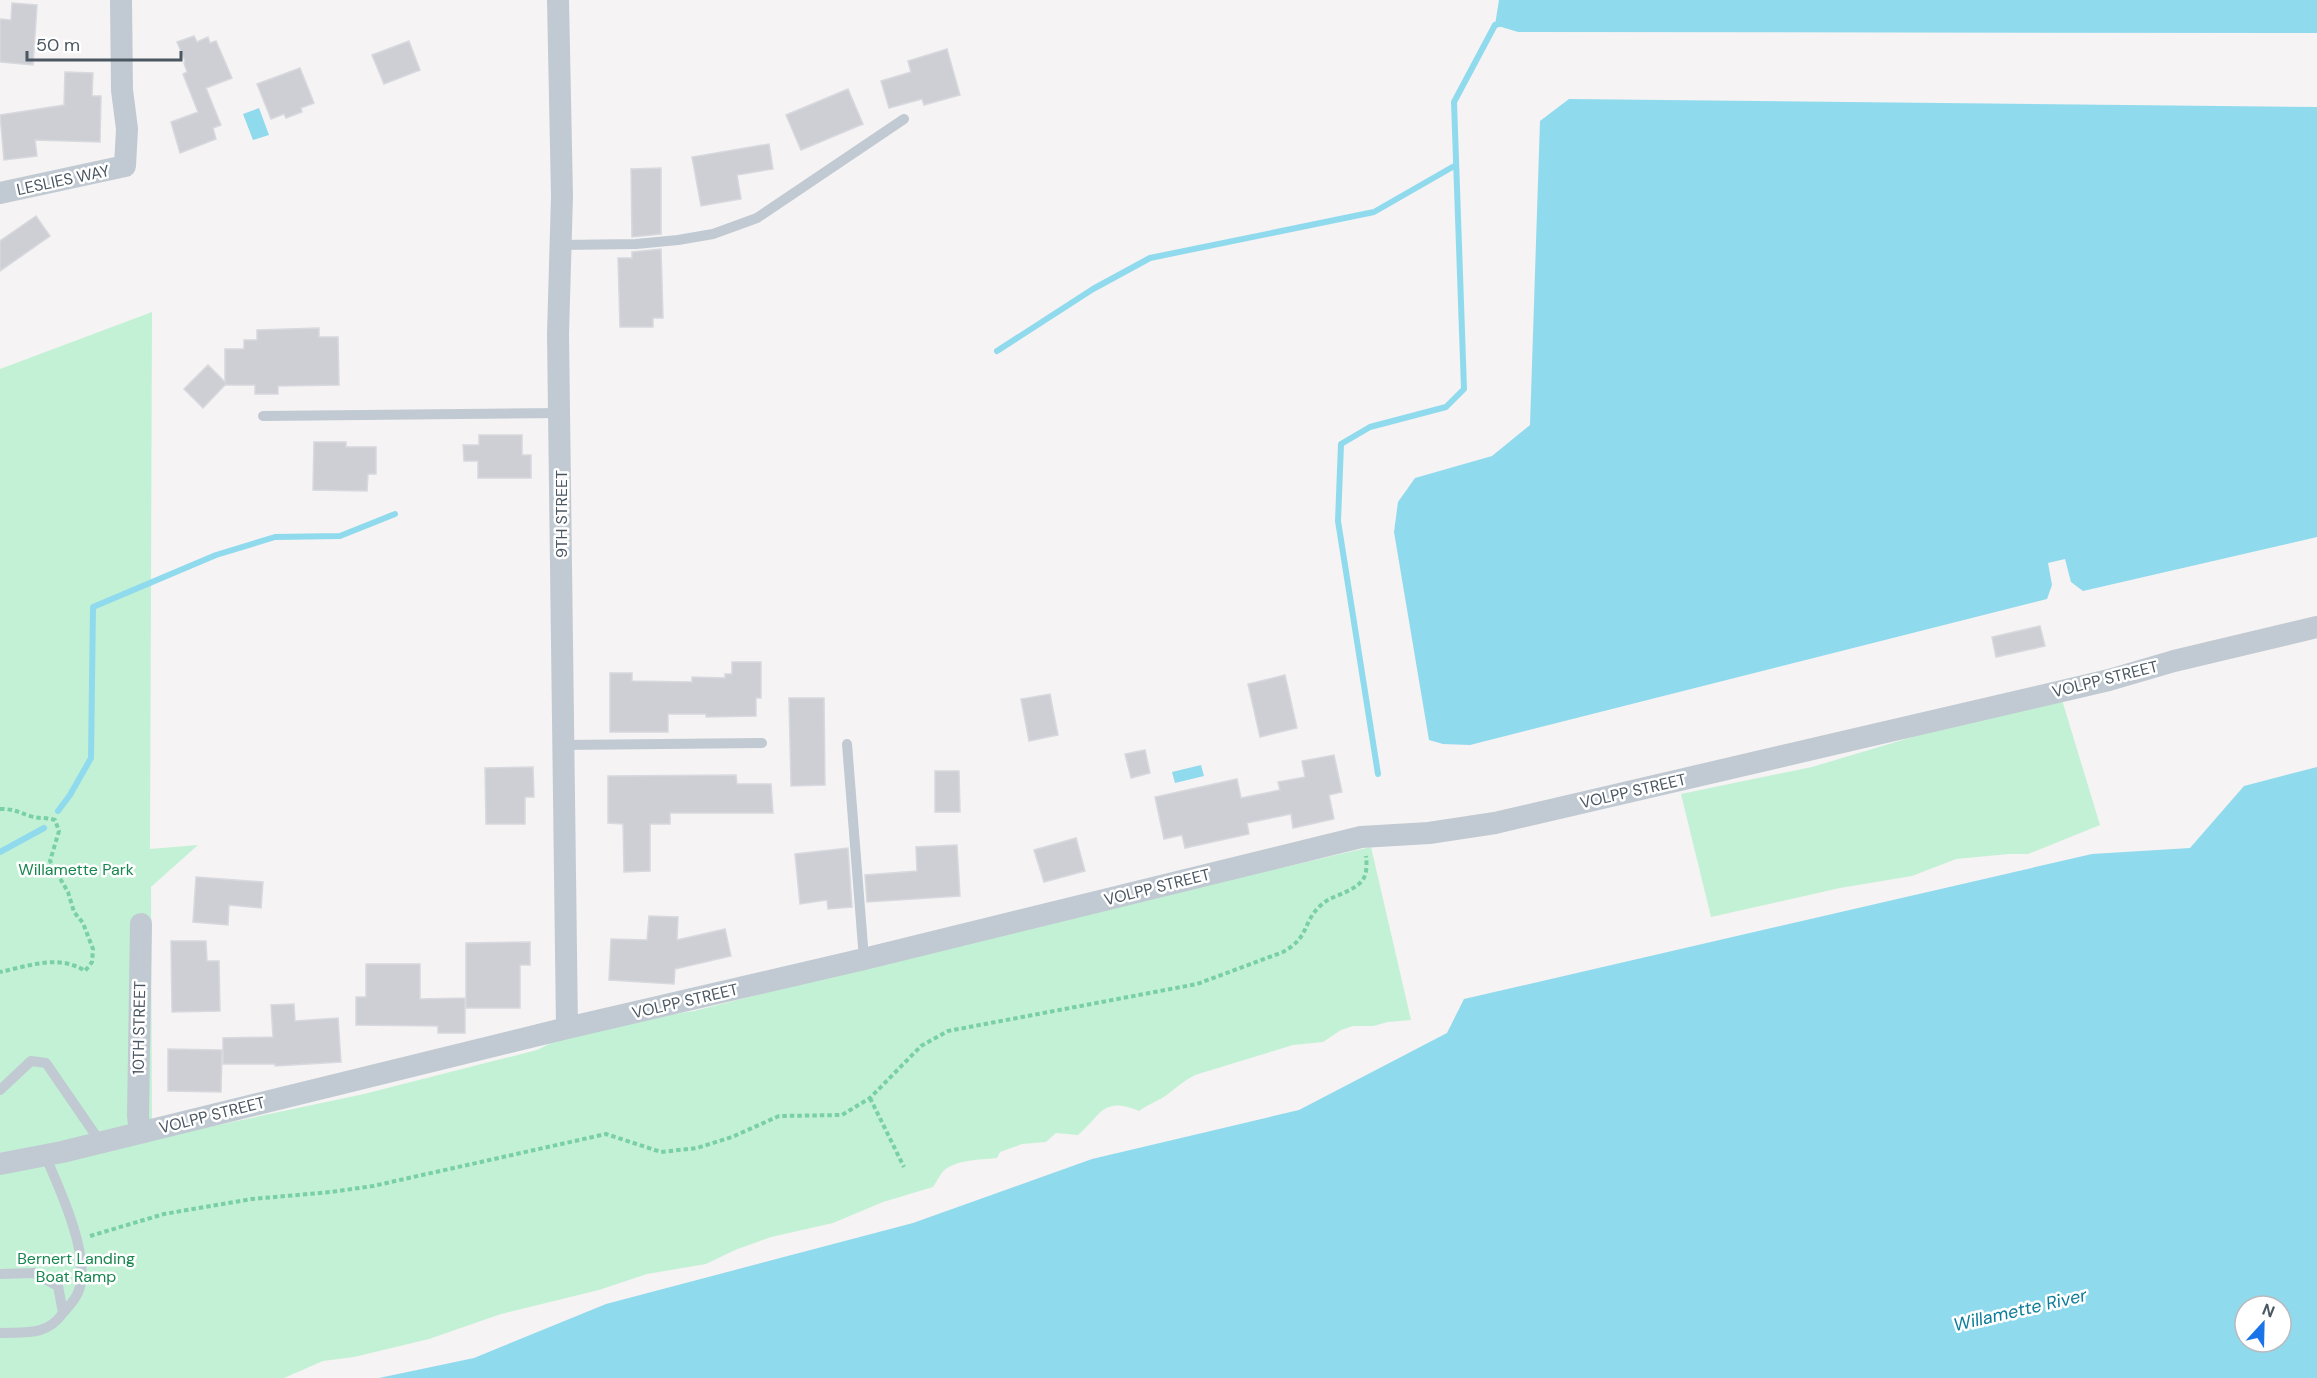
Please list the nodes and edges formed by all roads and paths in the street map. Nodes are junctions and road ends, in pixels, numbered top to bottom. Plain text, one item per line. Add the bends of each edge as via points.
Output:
1 (121, 0) edge
2 (558, 0) edge
3 (904, 119) dead end
4 (0, 193) edge
5 (561, 245) junction
6 (560, 413) junction
7 (263, 416) dead end
8 (2317, 627) edge
9 (762, 743) dead end
10 (848, 744) dead end
11 (563, 745) junction
12 (0, 809) edge
13 (1361, 837) junction
14 (141, 924) dead end
15 (864, 959) junction
16 (0, 972) edge
17 (567, 1028) junction
18 (0, 1090) edge
19 (870, 1098) junction
20 (140, 1132) junction
21 (101, 1143) junction
22 (45, 1154) junction
23 (0, 1164) edge
24 (904, 1167) dead end
25 (77, 1239) junction
26 (0, 1274) edge
27 (63, 1312) junction
28 (0, 1333) edge

1 - 4 street, LESLIES WAY via 125,166
2 - 5 street, 9TH STREET
3 - 5 lane via 757,218 713,234 678,240
5 - 6 street, 9TH STREET
6 - 7 lane
6 - 11 street, 9TH STREET
8 - 13 street, VOLPP STREET via 2109,680 1495,823 1429,833
9 - 11 lane
10 - 15 lane
11 - 17 street, 9TH STREET
12 - 16 path via 55,820 59,831 50,861 93,949 92,962 85,971 74,964 52,962
13 - 15 street, VOLPP STREET
13 - 19 path via 1366,859 1362,881 1321,905 1305,934 1283,952 1197,984 948,1031 921,1046
14 - 20 street, 10TH STREET
15 - 17 street, VOLPP STREET
17 - 20 street, VOLPP STREET
18 - 21 lane via 31,1061 46,1063
19 - 24 path
19 - 25 path via 842,1115 779,1116 697,1148 661,1152 606,1134 373,1186 252,1198 164,1214
20 - 21 street, VOLPP STREET
21 - 22 street, VOLPP STREET
22 - 23 street, VOLPP STREET
22 - 25 lane
25 - 27 lane via 81,1281 75,1300
26 - 27 lane via 34,1273 58,1286
27 - 28 lane via 56,1323 38,1332

